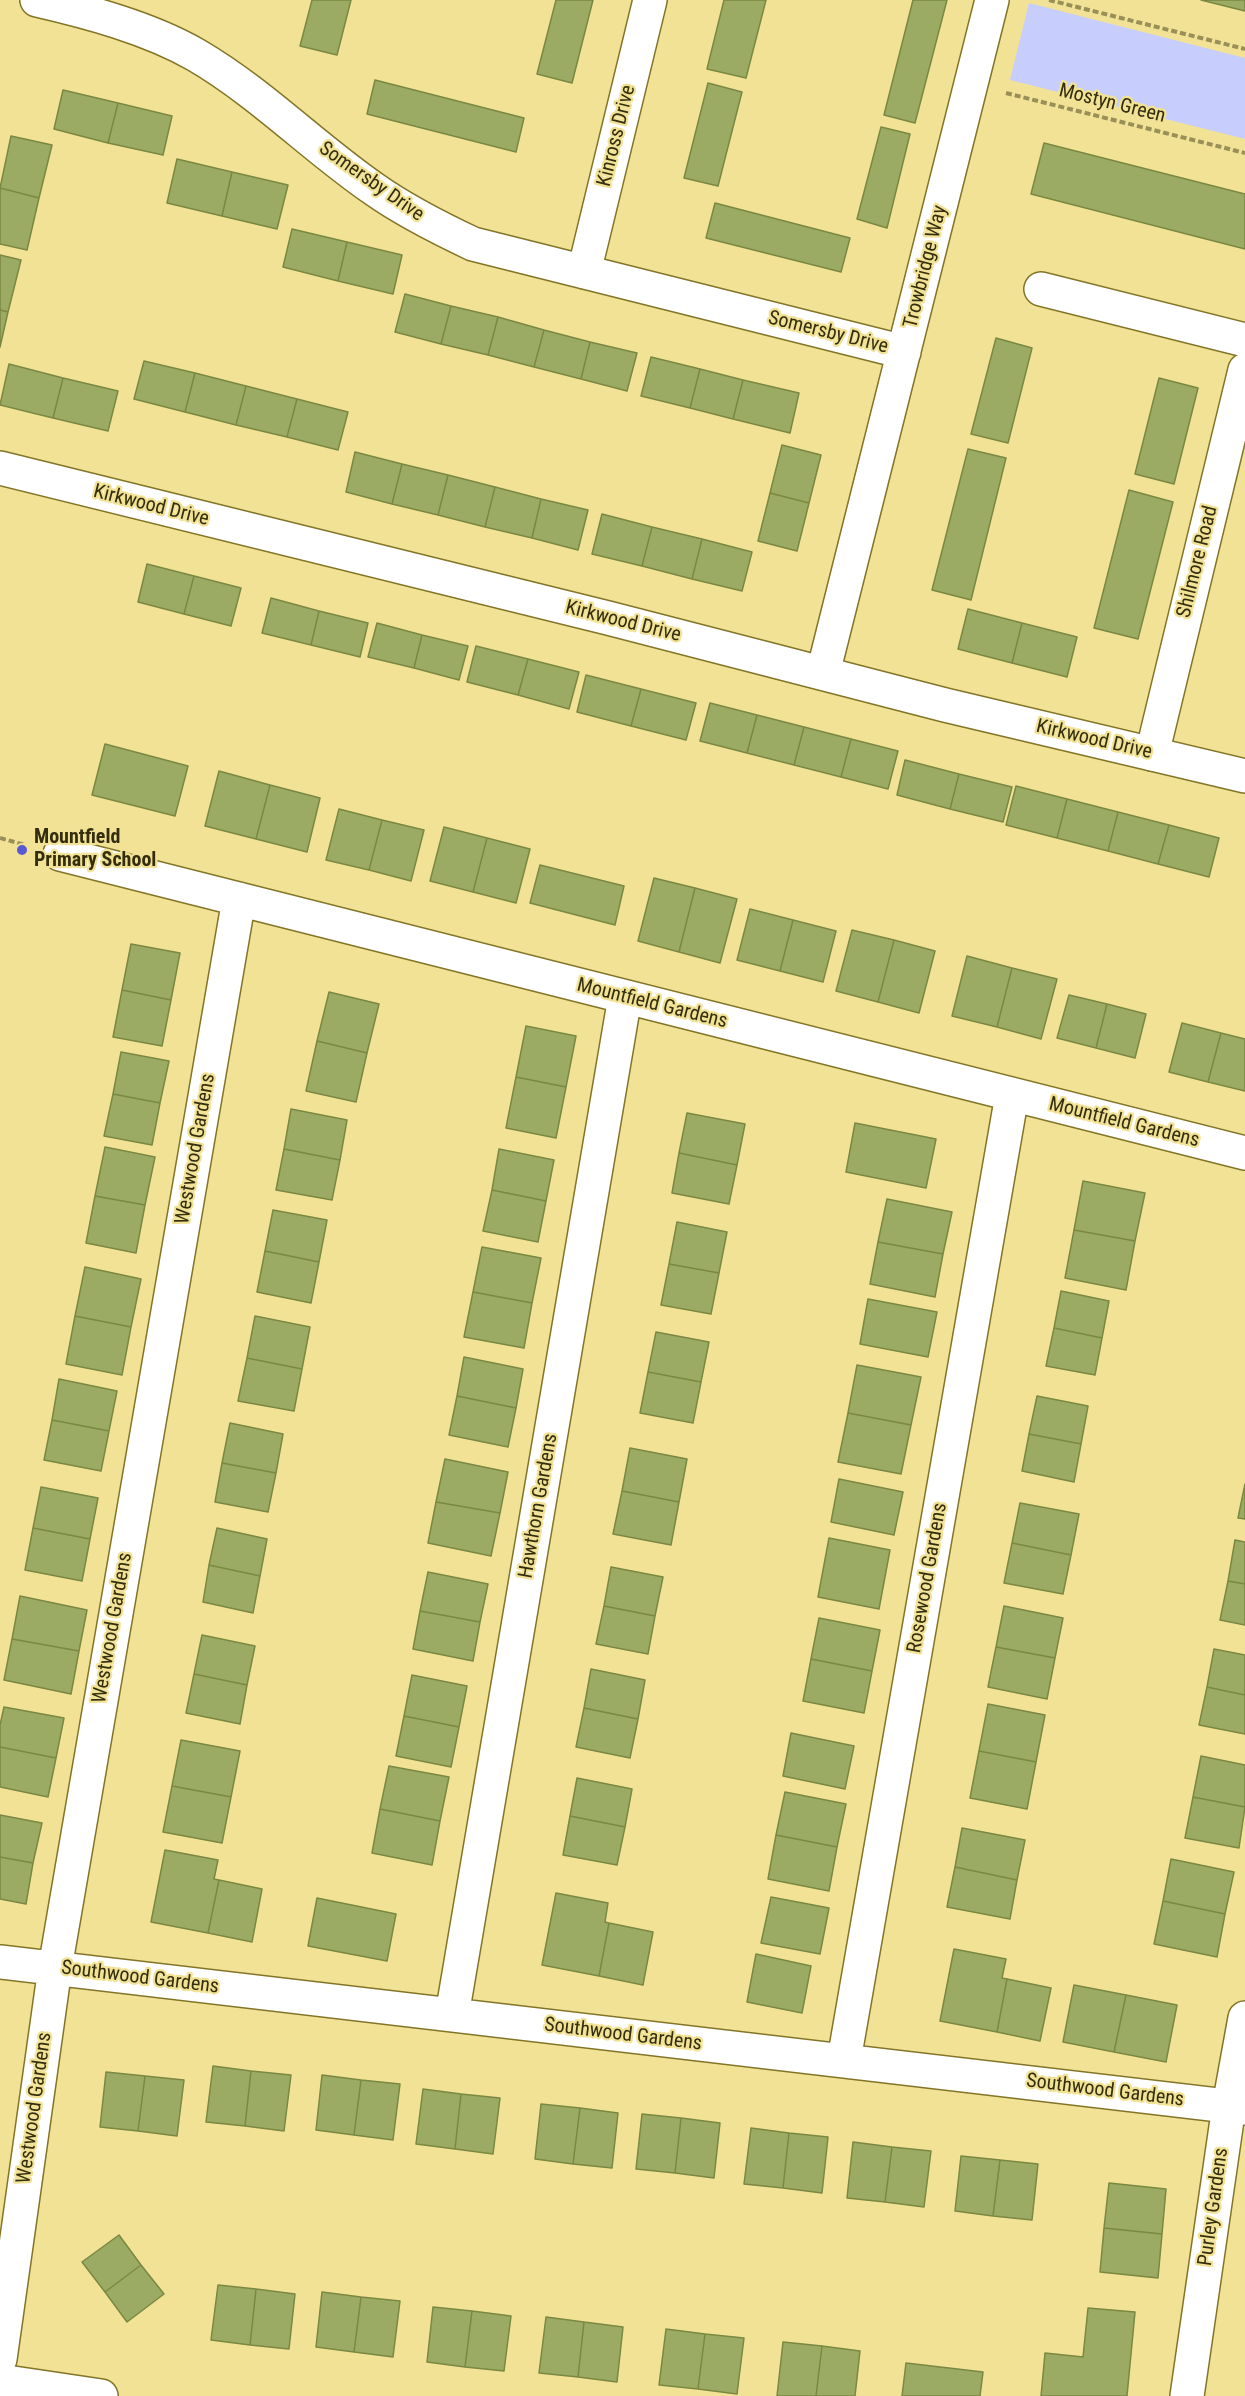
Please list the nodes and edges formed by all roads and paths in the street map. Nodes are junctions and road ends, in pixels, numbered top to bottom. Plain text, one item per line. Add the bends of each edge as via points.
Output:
1 (37, 0) edge
2 (650, 0) edge
3 (992, 0) edge
4 (1049, 0) edge
5 (1245, 49) edge
6 (971, 85) junction
7 (1245, 153) edge
8 (584, 272) junction
9 (1041, 289) dead end
10 (1245, 340) edge
11 (904, 352) junction
12 (1245, 370) edge
13 (0, 468) edge
14 (823, 673) junction
15 (1152, 754) junction
16 (1245, 776) edge
17 (60, 854) dead end
18 (239, 899) junction
19 (625, 997) junction
20 (1012, 1095) junction
21 (1245, 1153) edge
22 (0, 1962) edge
23 (55, 1968) junction
24 (452, 2015) junction
25 (1245, 2018) edge
26 (844, 2060) junction
27 (1237, 2107) edge
28 (0, 2360) edge
29 (0, 2381) edge
30 (85, 2395) edge
31 (1186, 2396) edge

1 - 8 street, Somersby Drive via 99,15 194,54 243,84 373,189 428,223 473,244
2 - 8 street, Kinross Drive
3 - 6 street, Trowbridge Way
4 - 5 path
6 - 7 path, Mostyn Green
6 - 11 street, Trowbridge Way
8 - 11 street, Somersby Drive
9 - 10 street
11 - 14 street, Trowbridge Way
12 - 15 street, Shilmore Road
13 - 14 street, Kirkwood Drive
14 - 15 street, Kirkwood Drive
15 - 16 street, Kirkwood Drive
17 - 18 street, Mountfield Gardens
18 - 19 street, Mountfield Gardens
18 - 23 street, Westwood Gardens
19 - 20 street, Mountfield Gardens
19 - 24 street, Hawthorn Gardens
20 - 21 street, Mountfield Gardens
20 - 26 street, Rosewood Gardens
22 - 23 street, Southwood Gardens
23 - 24 street, Southwood Gardens
23 - 28 street, Westwood Gardens
24 - 26 street, Southwood Gardens
25 - 27 street, Purley Gardens
26 - 27 street, Southwood Gardens
27 - 31 street, Purley Gardens
29 - 30 street

